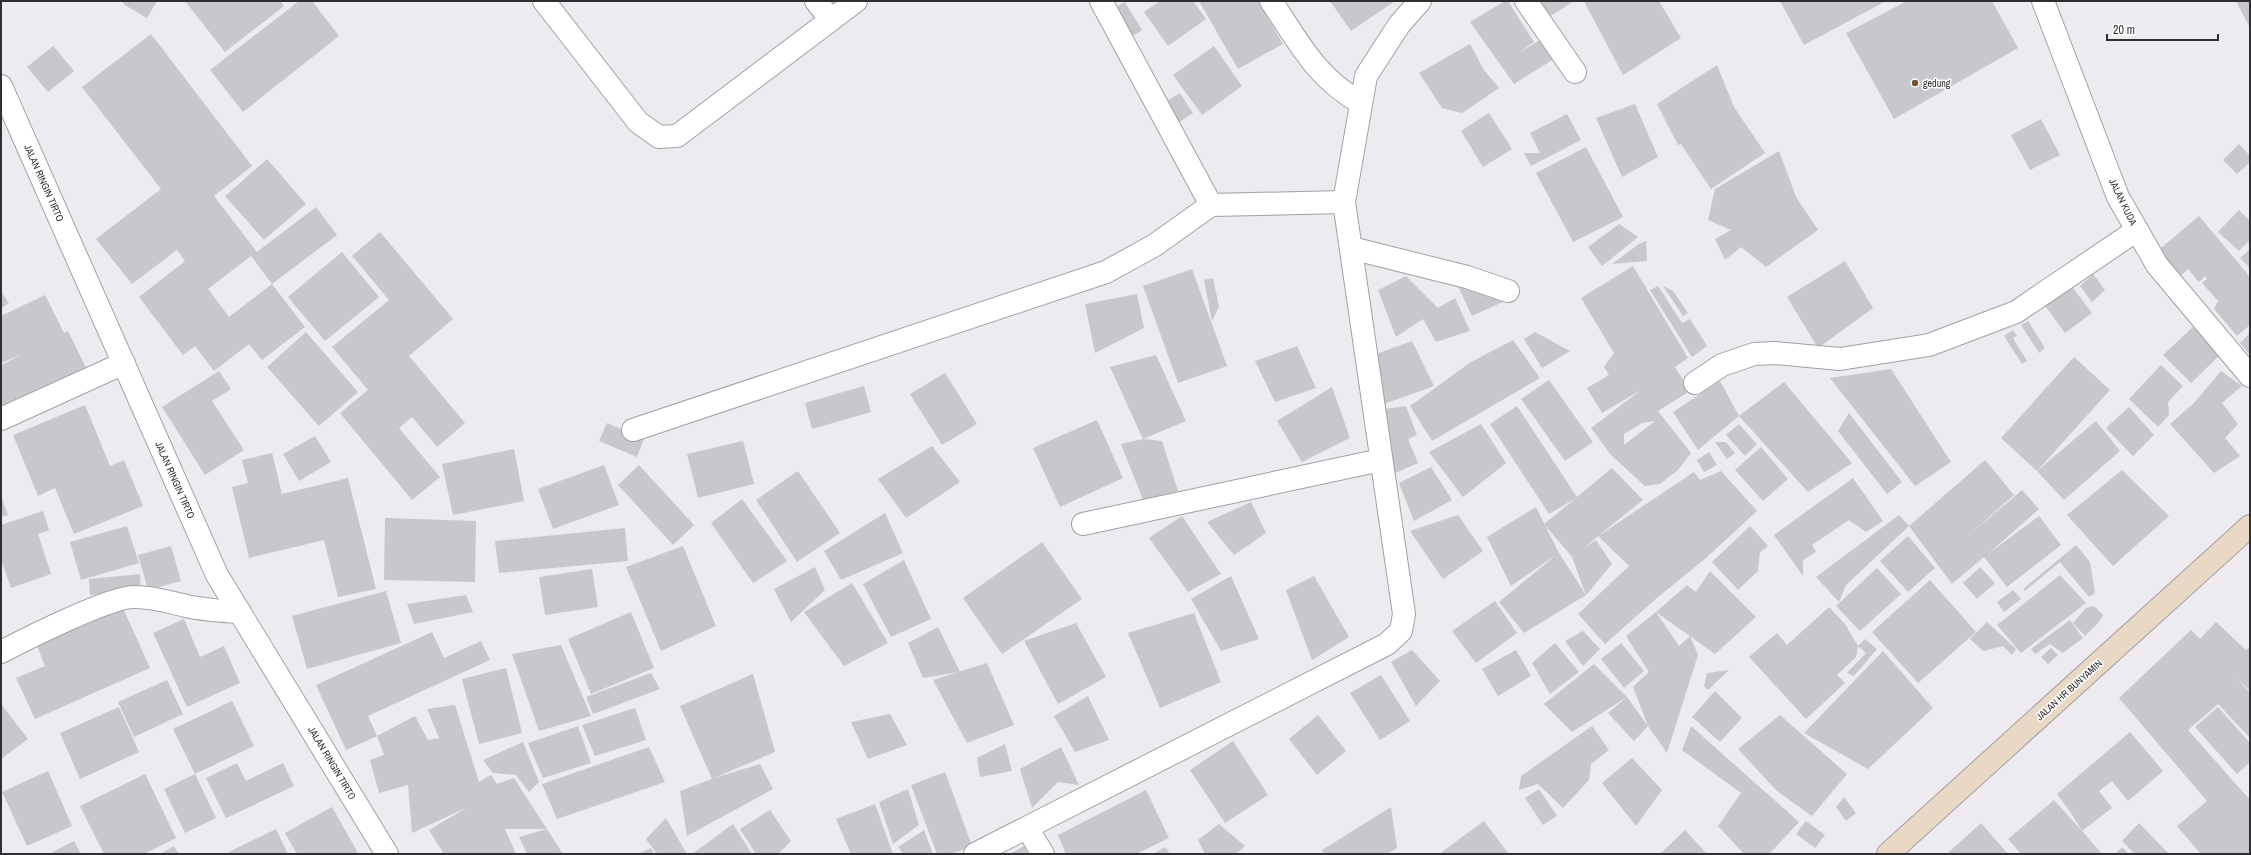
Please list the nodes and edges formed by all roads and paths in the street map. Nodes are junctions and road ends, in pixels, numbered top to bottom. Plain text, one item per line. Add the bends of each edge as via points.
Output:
1 (544, 1) edge
2 (816, 1) edge
3 (856, 1) edge
4 (1100, 1) edge
5 (1271, 1) edge
6 (1420, 1) edge
7 (1526, 1) edge
8 (2043, 1) edge
9 (831, 20) junction
10 (1575, 72) dead end
11 (1, 86) edge
12 (1361, 103) junction
13 (1344, 202) junction
14 (1211, 205) junction
15 (2137, 230) junction
16 (1351, 248) junction
17 (1508, 291) dead end
18 (124, 363) junction
19 (2250, 376) edge
20 (1695, 384) dead end
21 (1, 419) edge
22 (633, 430) dead end
23 (1381, 460) junction
24 (1083, 524) dead end
25 (2250, 526) edge
26 (240, 612) junction
27 (1, 652) edge
28 (1027, 828) junction
29 (387, 854) edge
30 (975, 854) edge
31 (1043, 854) edge
32 (1888, 854) edge

1 - 9 street via 638,122 659,137 677,136
2 - 9 street
3 - 9 street
4 - 14 street
5 - 12 street via 1302,51 1343,93
6 - 12 street via 1399,25 1366,76
7 - 10 street
8 - 15 street, JALAN KUDA via 2118,197
11 - 18 street, JALAN RINGIN TIRTO
12 - 13 street
13 - 14 street
13 - 16 street
14 - 22 street via 1156,245 1106,272
15 - 19 street, JALAN KUDA via 2157,265
15 - 20 street via 2016,312 1928,345 1840,359 1775,353 1754,354 1722,365
16 - 17 street via 1467,277
16 - 23 street
18 - 21 street
18 - 26 street, JALAN RINGIN TIRTO via 217,575
23 - 24 street
23 - 28 street via 1404,614 1401,631 1387,644
25 - 32 main road, JALAN HR BUNYAMIN
26 - 27 street via 135,597 96,608
26 - 29 street, JALAN RINGIN TIRTO
28 - 30 street
28 - 31 street

